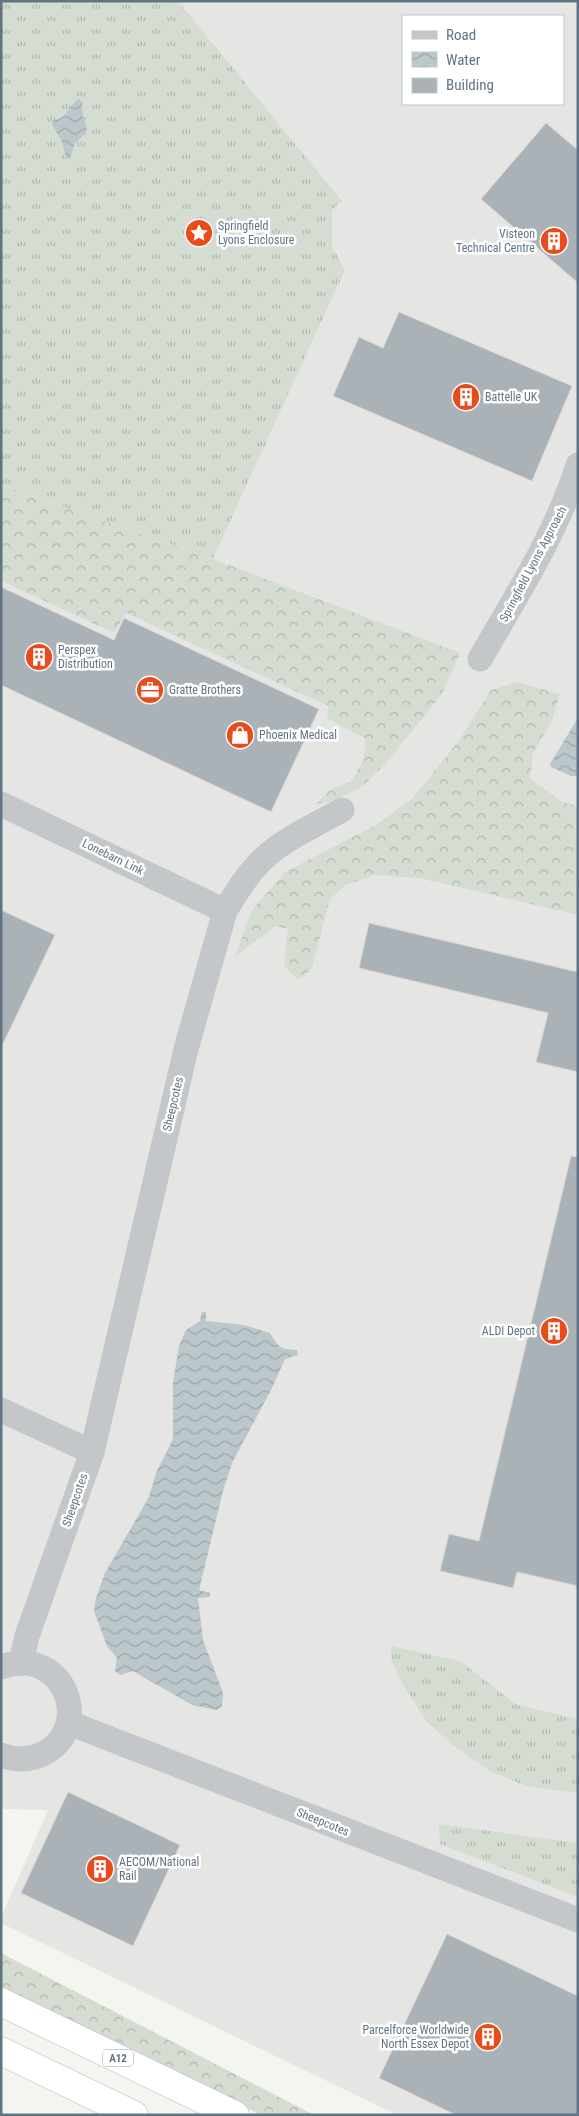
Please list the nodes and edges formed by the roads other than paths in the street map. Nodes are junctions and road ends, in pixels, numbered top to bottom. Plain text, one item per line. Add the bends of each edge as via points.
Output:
1 (578, 465) edge
2 (480, 659) dead end
3 (1, 804) edge
4 (342, 810) dead end
5 (225, 911) junction
6 (1, 1410) edge
7 (92, 1452) junction
8 (11, 1665) edge
9 (69, 1723) junction
10 (1, 1755) edge
11 (578, 1920) edge
12 (1, 2002) edge
13 (1, 2051) edge
14 (134, 2115) edge
15 (235, 2115) edge

1 - 2 street, Springfield Lyons Approach via 556,525
3 - 5 street, Lonebarn Link
4 - 5 street, Sheepcotes via 264,858 236,891
5 - 7 street, Sheepcotes via 186,1049
6 - 7 street
7 - 8 street, Sheepcotes via 27,1636
8 - 9 street, Sheepcotes via 37,1664 61,1682 69,1700
9 - 10 street via 62,1738 45,1753 26,1760
9 - 11 street, Sheepcotes
12 - 15 highway, A12
13 - 14 highway

